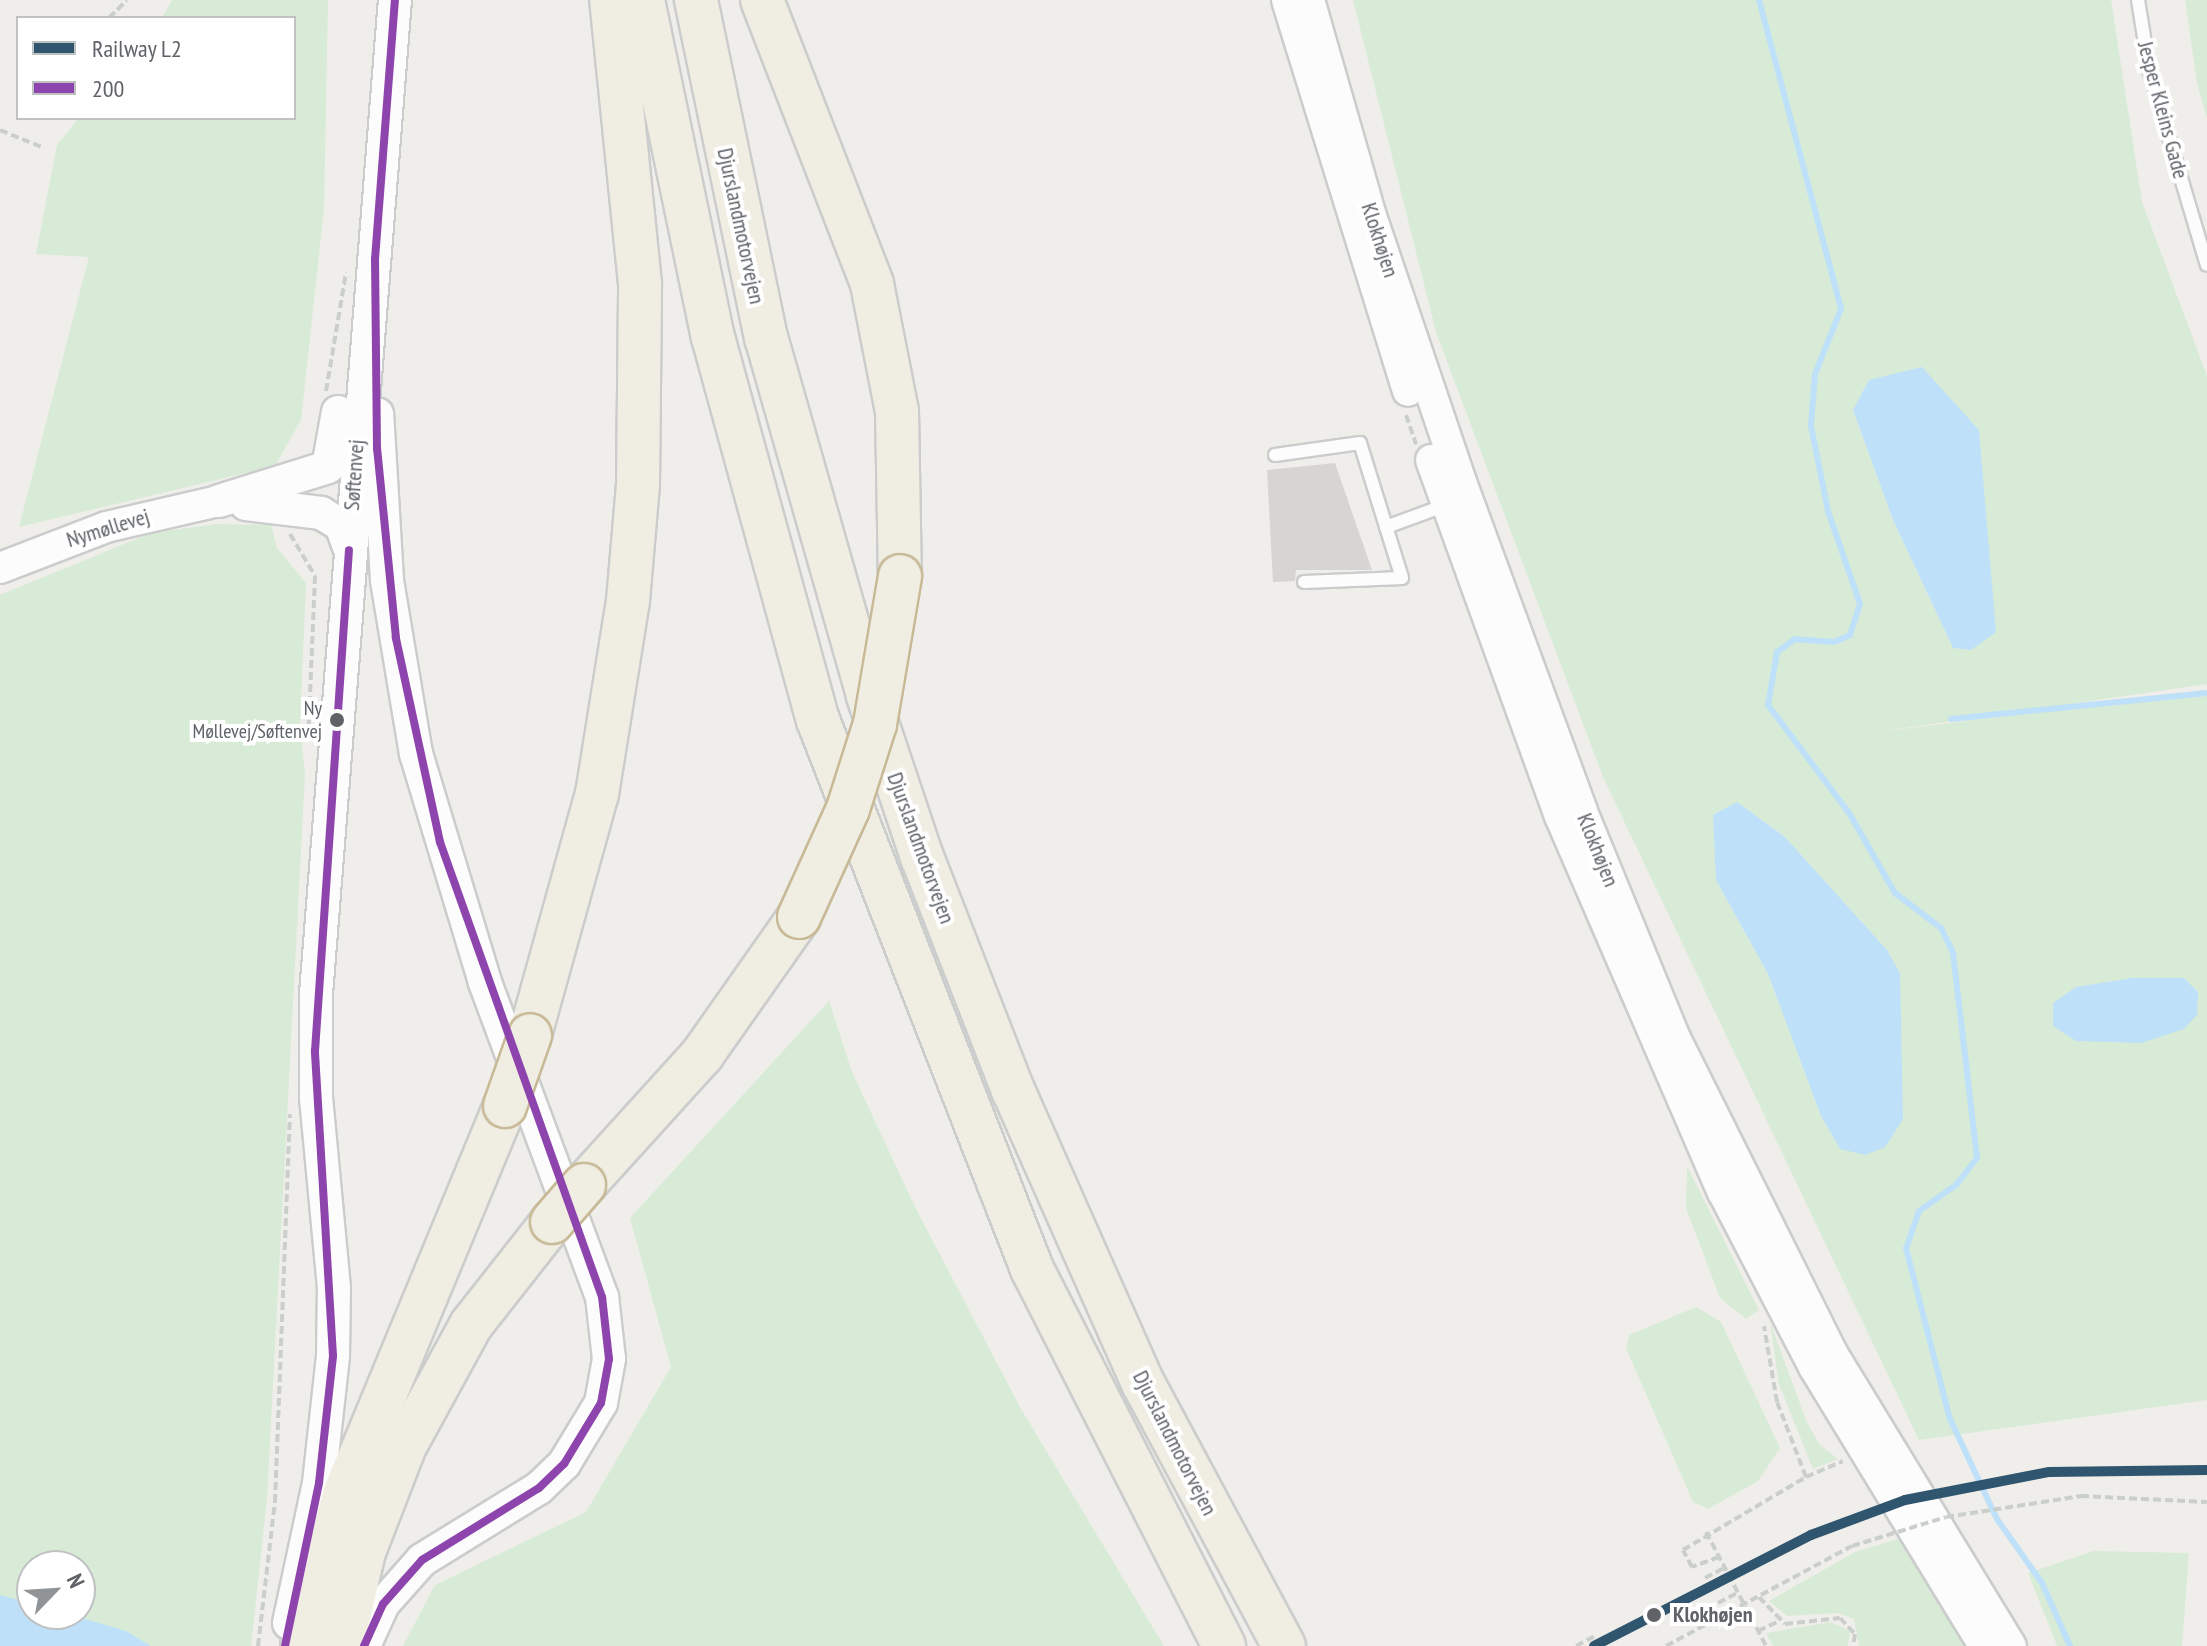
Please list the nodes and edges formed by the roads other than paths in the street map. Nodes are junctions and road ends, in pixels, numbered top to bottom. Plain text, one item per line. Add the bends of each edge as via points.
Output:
1 (395, 0) edge
2 (611, 0) edge
3 (643, 0) edge
4 (696, 0) edge
5 (762, 0) edge
6 (1287, 0) edge
7 (1309, 0) edge
8 (2138, 0) edge
9 (375, 259) junction
10 (2207, 265) edge
11 (1275, 455) dead end
12 (219, 501) junction
13 (1446, 505) junction
14 (1386, 527) junction
15 (349, 547) junction
16 (0, 568) edge
17 (1304, 582) dead end
18 (285, 1646) edge
19 (302, 1646) edge
20 (342, 1646) edge
21 (364, 1646) edge
22 (1224, 1646) edge
23 (1284, 1646) edge
24 (1984, 1646) edge
25 (2011, 1646) edge

1 - 9 main road, Søftenvej
2 - 19 highway, bridge via 640,284 638,484 628,601 597,794 530,1035 345,1492
3 - 22 highway via 713,337 818,720 1032,1269
4 - 23 highway, Djurslandmotorvejen via 766,337 864,682 922,857 1013,1090 1143,1383
5 - 20 highway, bridge via 872,284 897,411 900,576 895,634 862,768 799,917 702,1055 552,1222 471,1325 405,1446 364,1552
6 - 13 street, Klokhøjen via 1352,224
7 - 25 street, Klokhøjen via 1371,216 1461,482 1581,809 1675,1038 1832,1353
8 - 10 lane, Jesper Kleins Gade via 2150,74
9 - 12 main road via 344,348 328,467
9 - 15 main road, Søftenvej
9 - 21 main road, Søftenvej via 382,516 416,754 485,982 602,1297 609,1359 601,1403 564,1464 539,1488 422,1560 383,1604
11 - 14 lane via 1360,443
12 - 15 main road via 321,513 341,525
12 - 16 street, Nymøllevej via 106,527
13 - 14 lane
13 - 24 street, Klokhøjen via 1560,816 1716,1178 1814,1367
14 - 17 lane via 1402,578
15 - 18 main road, Søftenvej via 315,1051 333,1356 319,1483

